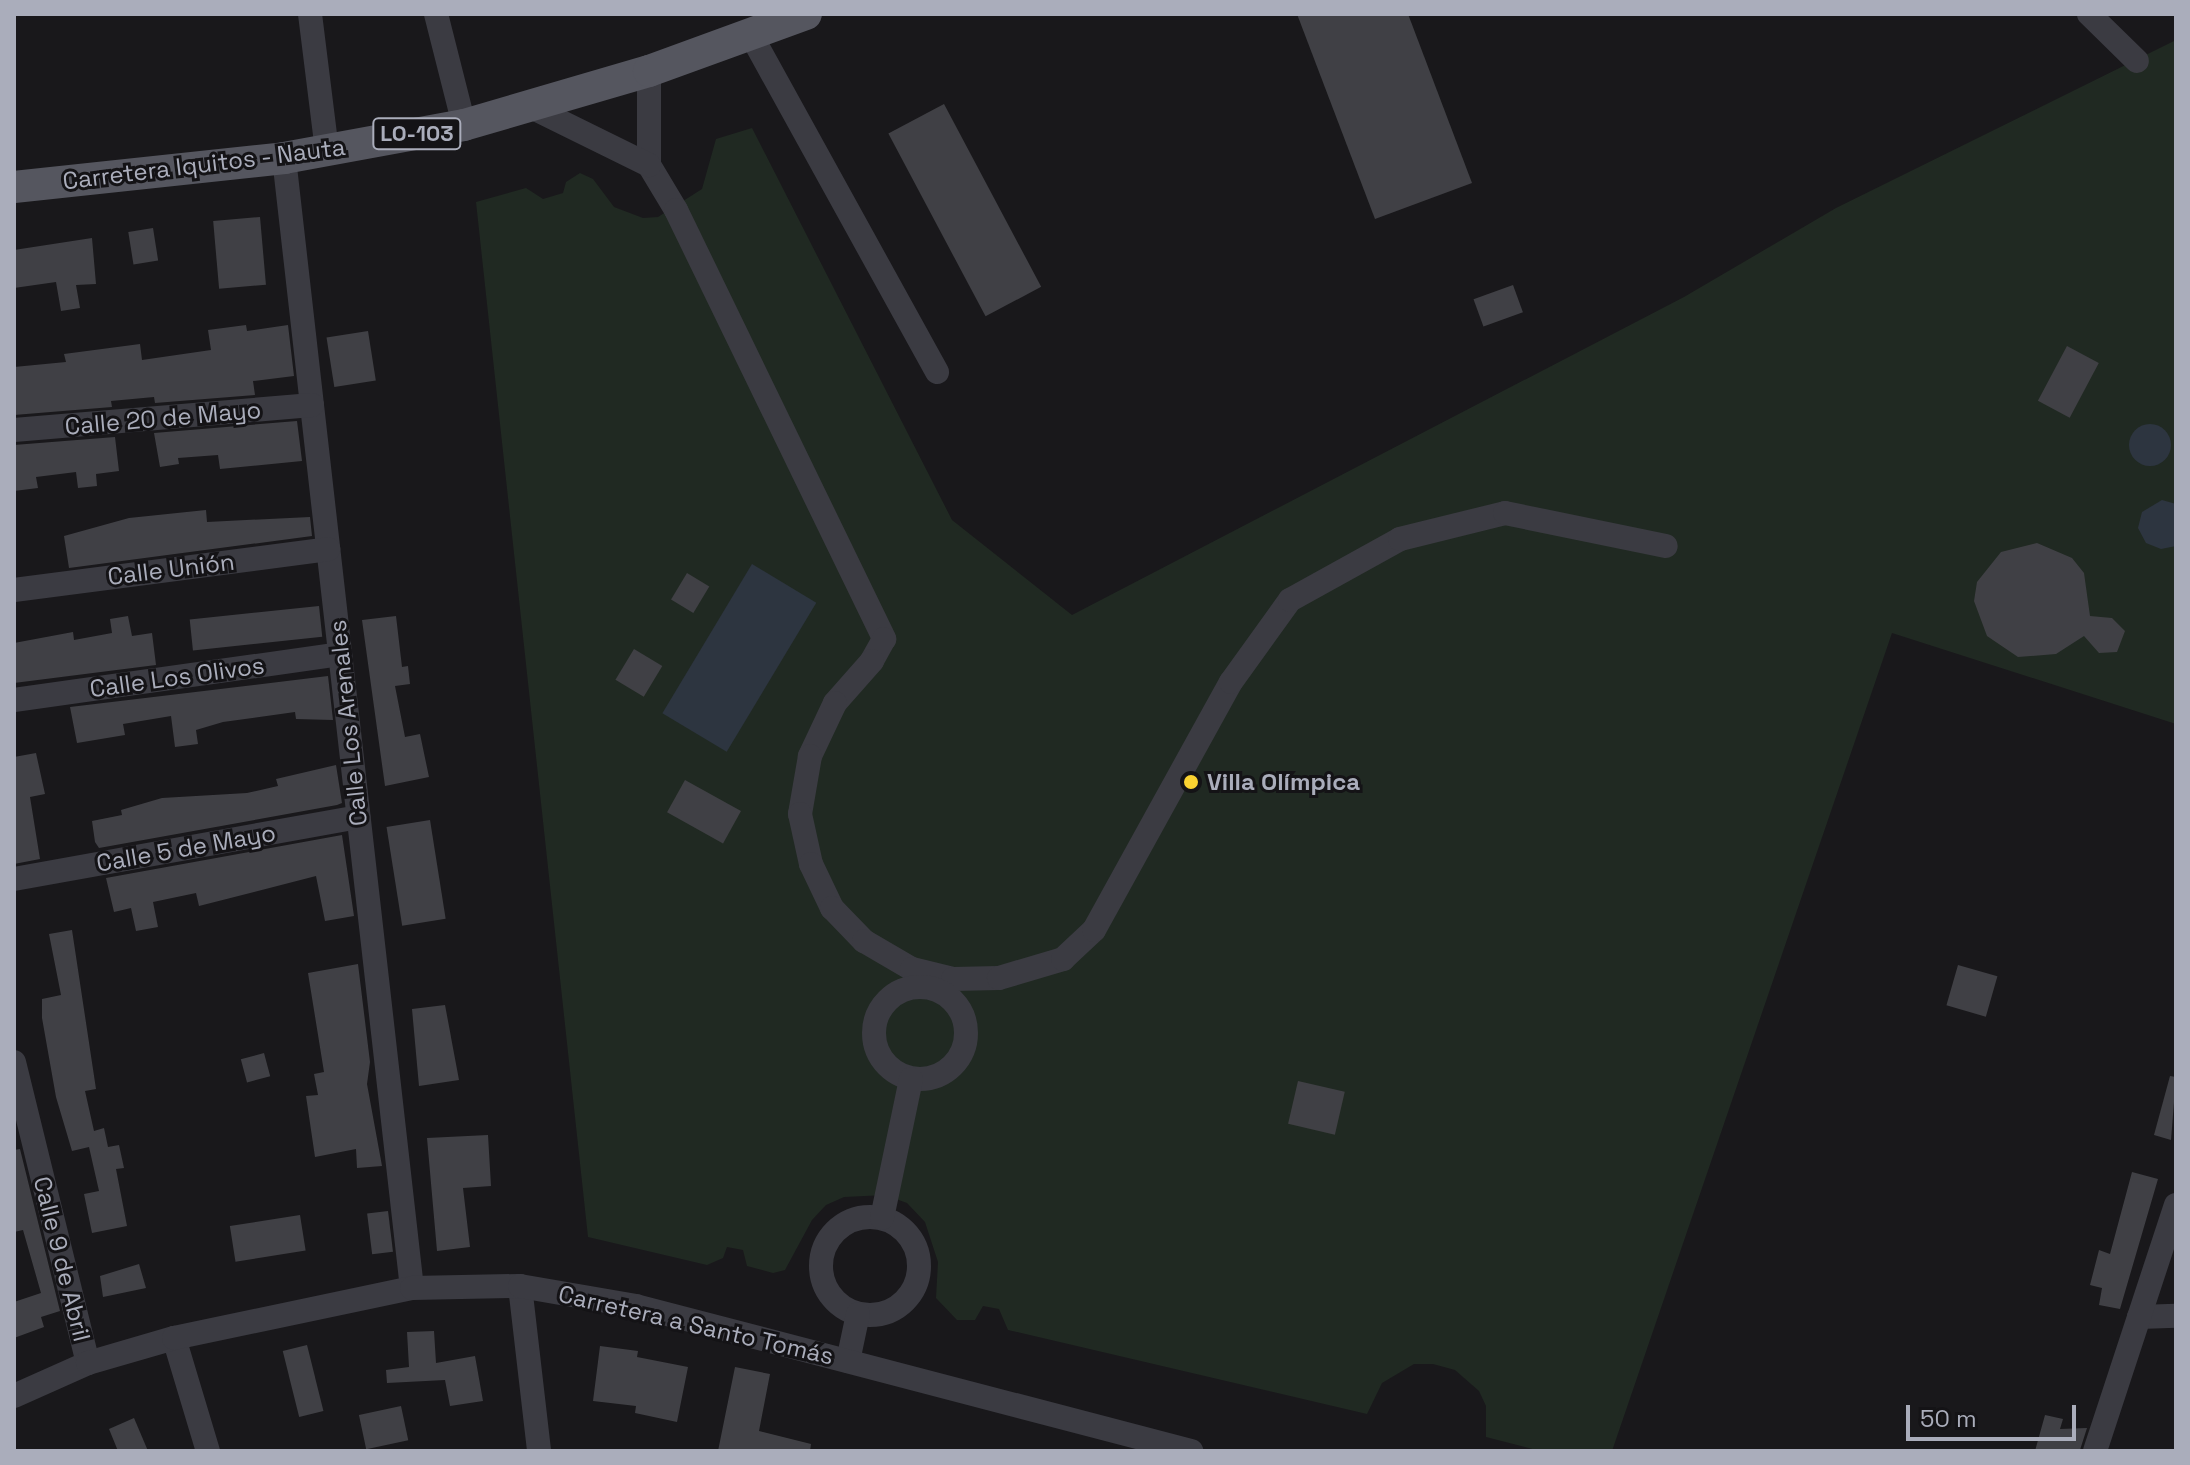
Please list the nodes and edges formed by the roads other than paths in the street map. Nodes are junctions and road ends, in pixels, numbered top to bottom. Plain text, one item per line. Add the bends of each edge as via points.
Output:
1 (310, 14) edge
2 (436, 14) edge
3 (806, 14) edge
4 (2091, 14) edge
5 (751, 35) junction
6 (2137, 61) dead end
7 (649, 71) junction
8 (529, 106) junction
9 (464, 125) junction
10 (327, 151) junction
11 (284, 158) junction
12 (649, 165) junction
13 (14, 187) edge
14 (937, 372) dead end
15 (312, 405) junction
16 (14, 430) edge
17 (1666, 546) dead end
18 (328, 549) junction
19 (14, 590) edge
20 (340, 654) junction
21 (14, 700) edge
22 (358, 817) junction
23 (14, 879) edge
24 (932, 982) junction
25 (14, 1062) edge
26 (911, 1079) junction
27 (2176, 1205) edge
28 (882, 1218) junction
29 (520, 1286) junction
30 (412, 1288) junction
31 (858, 1314) junction
32 (2176, 1316) edge
33 (2139, 1317) junction
34 (174, 1338) junction
35 (848, 1361) junction
36 (88, 1363) junction
37 (14, 1396) edge
38 (208, 1451) edge
39 (539, 1451) edge
40 (1191, 1451) edge
41 (2095, 1451) edge

1 - 10 street
2 - 9 street
3 - 5 main road, Carretera Iquitos - Nauta / LO-103
4 - 6 street
5 - 7 main road, Carretera Iquitos - Nauta / LO-103
5 - 14 street
7 - 8 main road, Carretera Iquitos - Nauta / LO-103
7 - 12 street
8 - 9 main road, Carretera Iquitos - Nauta / LO-103
8 - 12 street
9 - 10 main road, Carretera Iquitos - Nauta / LO-103
10 - 11 main road, Carretera Iquitos - Nauta / LO-103
11 - 13 main road, Carretera Iquitos - Nauta / LO-103
11 - 15 street, Calle Los Arenales
12 - 24 street via 676,210 884,639 864,672 835,703 810,756 800,814 811,864 832,908 864,941
15 - 16 street, Calle 20 de Mayo
15 - 18 street, Calle Los Arenales
17 - 24 street via 1505,513 1400,539 1290,600 1231,682 1094,930 1063,959 999,978
18 - 19 street, Calle Unión
18 - 20 street, Calle Los Arenales
20 - 21 street, Calle Los Olivos
20 - 22 street, Calle Los Arenales
22 - 23 street, Calle 5 de Mayo
22 - 30 street, Calle Los Arenales
24 - 26 street via 958,1008 965,1042 945,1071
24 - 26 street via 894,995 874,1025 881,1059
25 - 36 street, Calle 9 de Abril
26 - 28 street
27 - 33 street
28 - 31 street via 912,1241 918,1278 895,1309
28 - 31 street via 844,1223 821,1254 827,1291
29 - 30 street, Carretera a Santo Tomás
29 - 35 street, Carretera a Santo Tomás via 636,1306
29 - 39 street
30 - 34 street, Carretera a Santo Tomás
31 - 35 street
32 - 33 street
33 - 41 street
34 - 36 street, Carretera a Santo Tomás
34 - 38 street
35 - 40 street, Carretera a Santo Tomás
36 - 37 street, Carretera a Santo Tomás

